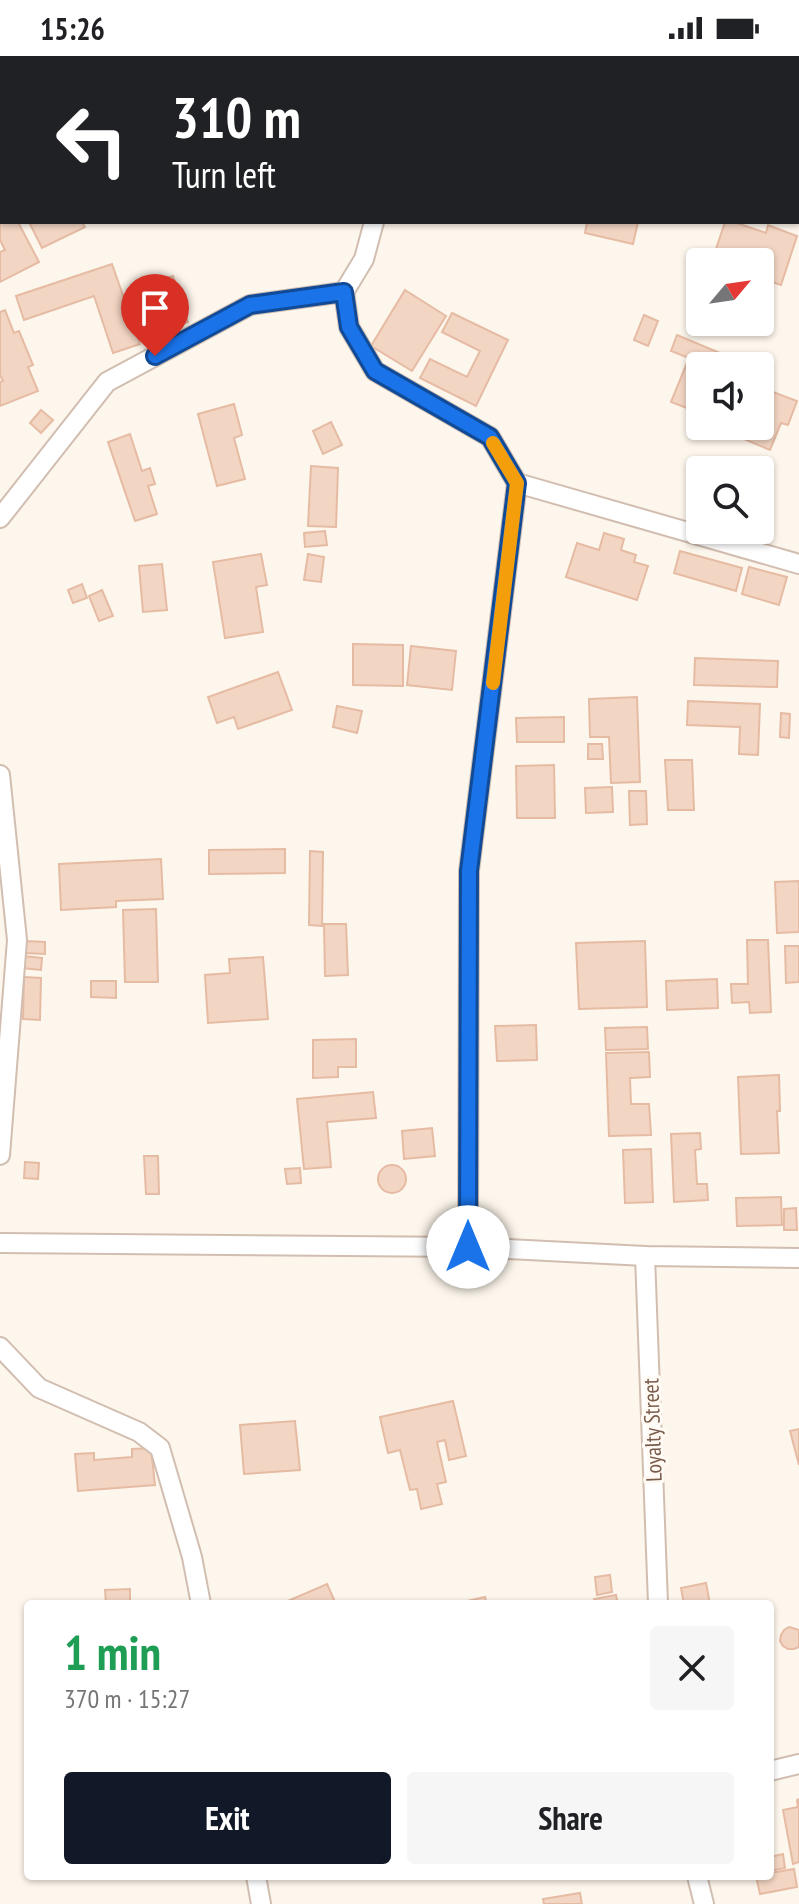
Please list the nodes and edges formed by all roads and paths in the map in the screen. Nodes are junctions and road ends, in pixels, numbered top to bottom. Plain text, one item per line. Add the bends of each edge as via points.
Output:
1 (373, 224) edge
2 (344, 292) junction
3 (517, 483) junction
4 (0, 518) edge
5 (799, 564) edge
6 (0, 775) edge
7 (0, 1155) edge
8 (0, 1243) edge
9 (468, 1247) junction
10 (645, 1256) junction
11 (799, 1258) edge
12 (0, 1347) edge
13 (200, 1600) edge
14 (658, 1600) edge
15 (799, 1764) edge
16 (774, 1770) edge
17 (257, 1880) edge
18 (698, 1880) edge
19 (261, 1904) edge
20 (704, 1904) edge

1 - 2 street via 364,259
2 - 3 street via 349,327 375,371 490,437
2 - 4 street via 250,305 107,382
3 - 5 street
3 - 9 street via 469,871
6 - 7 street via 17,940
8 - 9 street
9 - 10 street
10 - 11 street
10 - 14 street, Loyalty Street
12 - 13 street via 39,1388 139,1432 160,1448
15 - 16 street
17 - 19 street
18 - 20 street

